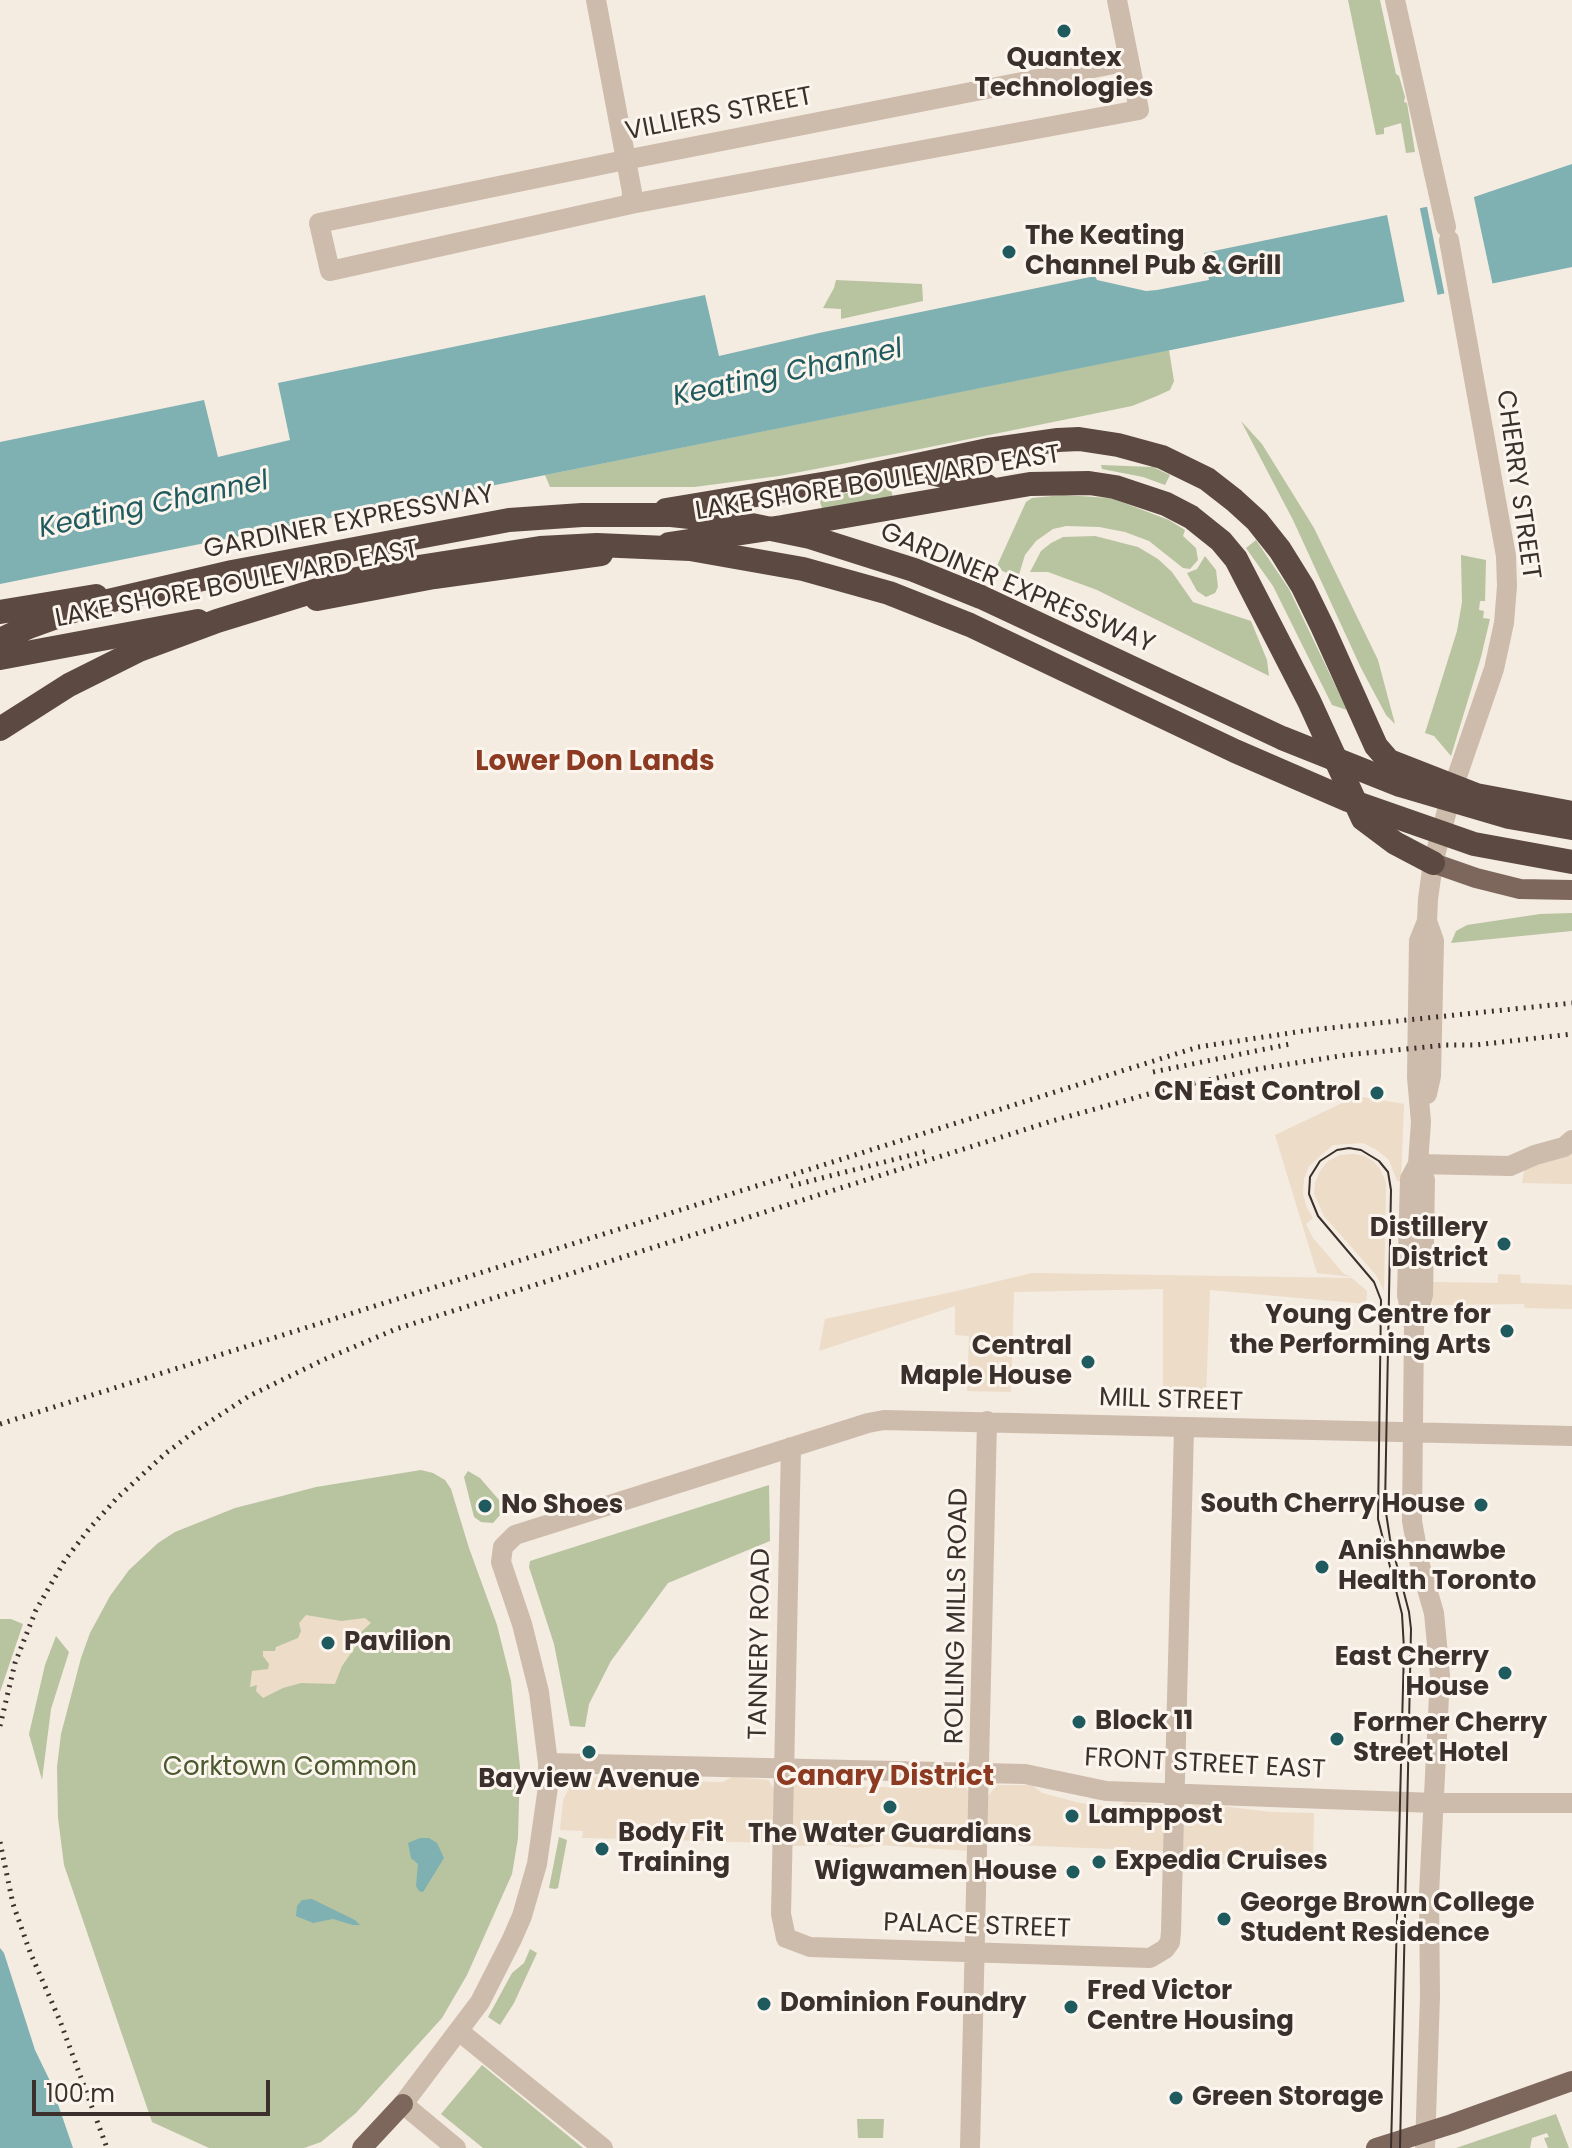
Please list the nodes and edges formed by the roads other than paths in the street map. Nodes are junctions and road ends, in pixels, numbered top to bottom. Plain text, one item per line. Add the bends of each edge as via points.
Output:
1 (596, 0) edge
2 (1117, 0) edge
3 (1395, 0) edge
4 (1129, 61) junction
5 (625, 160) junction
6 (631, 204) junction
7 (908, 467) junction
8 (999, 489) junction
9 (0, 612) edge
10 (0, 640) edge
11 (0, 658) edge
12 (0, 729) edge
13 (1453, 788) junction
14 (1572, 813) edge
15 (1572, 828) edge
16 (1572, 862) edge
17 (1433, 863) junction
18 (1572, 890) edge
19 (1572, 1140) edge
20 (1418, 1164) junction
21 (987, 1421) junction
22 (1184, 1429) junction
23 (1412, 1433) junction
24 (1572, 1436) edge
25 (791, 1447) junction
26 (548, 1763) junction
27 (784, 1769) junction
28 (980, 1773) junction
29 (1174, 1794) junction
30 (1435, 1803) junction
31 (1572, 1803) edge
32 (786, 1938) joint
33 (975, 1954) junction
34 (460, 2032) junction
35 (1571, 2085) edge
36 (408, 2098) junction
37 (1426, 2140) edge
38 (362, 2148) edge
39 (456, 2148) edge
40 (603, 2148) edge
41 (970, 2148) edge
42 (1376, 2148) edge

1 - 5 street
2 - 4 street
3 - 13 street, CHERRY STREET via 1461,302 1506,556 1504,623 1494,669
4 - 5 street, VILLIERS STREET
4 - 6 street via 1139,110
5 - 6 street
5 - 6 street, VILLIERS STREET via 319,223 330,271
7 - 8 highway
7 - 9 highway, LAKE SHORE BOULEVARD EAST via 654,512 557,514
7 - 13 highway, LAKE SHORE BOULEVARD EAST via 1079,439 1140,450 1185,466 1246,510 1280,550 1316,614 1376,746 1389,761
8 - 11 highway, LAKE SHORE BOULEVARD EAST via 782,527 434,577
8 - 17 highway, LAKE SHORE BOULEVARD EAST via 1061,482 1115,487 1183,513 1221,541 1236,559 1307,697 1363,819
10 - 15 highway, GARDINER EXPRESSWAY, bridge via 87,606 509,520 671,515 737,522 810,537 914,570 1282,738 1400,785 1509,817
12 - 16 highway, GARDINER EXPRESSWAY, bridge via 69,685 139,650 347,581 540,548 690,549 803,569 889,593 970,625 1363,806 1474,844
13 - 14 highway, LAKE SHORE BOULEVARD EAST
13 - 17 street, CHERRY STREET
17 - 18 main road, LAKE SHORE BOULEVARD EAST via 1520,889
17 - 20 street, CHERRY STREET via 1427,921 1434,941 1431,1076
19 - 20 street via 1510,1166
20 - 23 street, CHERRY STREET via 1425,1180 1423,1295 1414,1327
21 - 22 street, MILL STREET
21 - 25 street, MILL STREET via 884,1420
21 - 28 street, ROLLING MILLS ROAD
22 - 23 street, MILL STREET
22 - 29 street
23 - 24 street, MILL STREET
23 - 30 street, CHERRY STREET via 1412,1521 1434,1613 1440,1676
25 - 26 street, MILL STREET via 521,1532 503,1547 501,1562 539,1692
25 - 27 street, TANNERY ROAD
26 - 27 street, FRONT STREET EAST
26 - 34 street via 541,1839 522,1916
27 - 28 street, FRONT STREET EAST
27 - 32 street, TANNERY ROAD via 781,1914
28 - 29 street, FRONT STREET EAST via 1039,1776 1106,1791
28 - 33 street, ROLLING MILLS ROAD
29 - 30 street, FRONT STREET EAST
29 - 33 street, PALACE STREET via 1171,1932 1165,1949 1150,1958
30 - 31 street, FRONT STREET EAST
30 - 37 street, CHERRY STREET
32 - 33 street, PALACE STREET via 810,1947
33 - 41 street, ROLLING MILLS ROAD
34 - 36 street
34 - 40 street
35 - 37 main road
36 - 38 main road
36 - 39 street
37 - 42 main road

